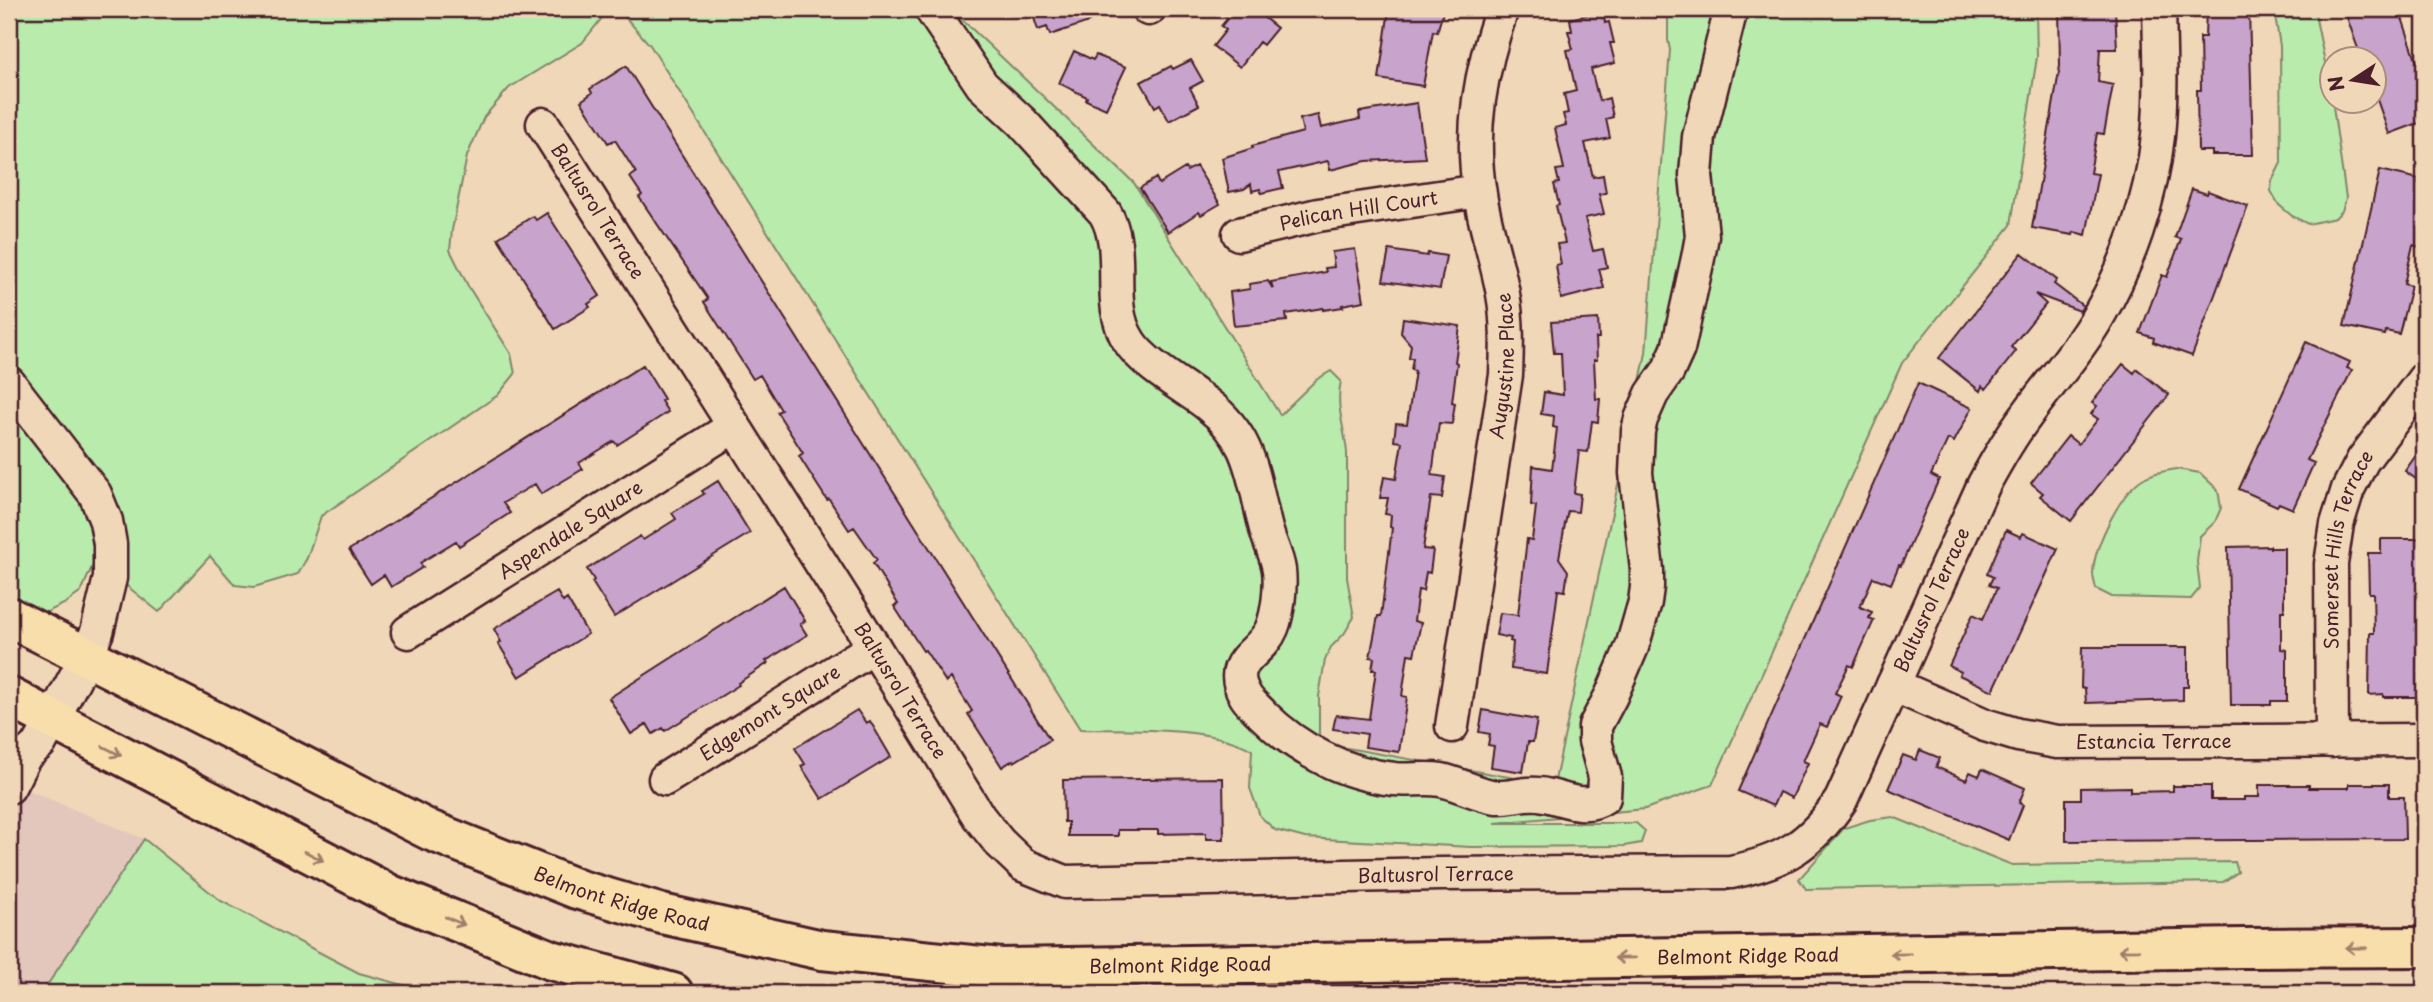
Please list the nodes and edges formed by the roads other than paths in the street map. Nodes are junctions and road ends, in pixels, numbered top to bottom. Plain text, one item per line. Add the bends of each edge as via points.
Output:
1 (931, 9) edge
2 (1502, 9) edge
3 (1731, 9) edge
4 (2159, 9) edge
5 (543, 124) dead end
6 (1479, 191) junction
7 (1239, 234) dead end
8 (2424, 379) edge
9 (9, 383) edge
10 (733, 427) junction
11 (9, 617) edge
12 (408, 632) dead end
13 (874, 647) junction
14 (86, 657) junction
15 (1893, 685) junction
16 (9, 697) edge
17 (1452, 726) dead end
18 (46, 731) junction
19 (2424, 740) edge
20 (2332, 741) junction
21 (665, 779) dead end
22 (9, 800) edge
23 (2424, 947) edge
24 (673, 993) edge

1 - 3 street via 982,85 1105,213 1115,240 1118,306 1129,341 1142,356 1211,407 1246,450 1279,569 1272,628 1239,673 1249,701 1296,744 1364,773 1438,779 1499,797 1521,792 1589,804 1604,797 1606,789 1595,726 1632,647 1645,602 1647,570 1635,459 1638,431 1645,408 1678,349 1702,236 1696,175 1699,137
2 - 6 street, Augustine Place via 1483,70 1477,115
4 - 15 street, Baltusrol Terrace via 2158,137 2136,233 2095,322 2019,425 1984,484
5 - 10 street, Baltusrol Terrace
6 - 7 street, Pelican Hill Court via 1318,215
6 - 17 street, Augustine Place via 1504,296 1508,336 1506,375
8 - 20 street, Somerset Hills Terrace via 2363,460 2337,524 2331,564
9 - 14 street via 95,494 106,521 110,578
10 - 12 street, Aspendale Square
10 - 13 street, Baltusrol Terrace
11 - 14 main road, Belmont Ridge Road
13 - 15 street, Baltusrol Terrace via 999,842 1023,865 1065,882 1731,873 1760,867 1809,840 1828,820
13 - 21 street, Edgemont Square
14 - 18 street
23 -> 14 main road, Belmont Ridge Road via 1001,968 822,950 662,914 514,865 429,830
15 - 20 street, Estancia Terrace via 1985,725 2057,742
16 - 18 main road
18 - 22 street via 44,767 28,796
18 -> 24 main road via 391,895 551,960
19 - 20 street, Estancia Terrace

